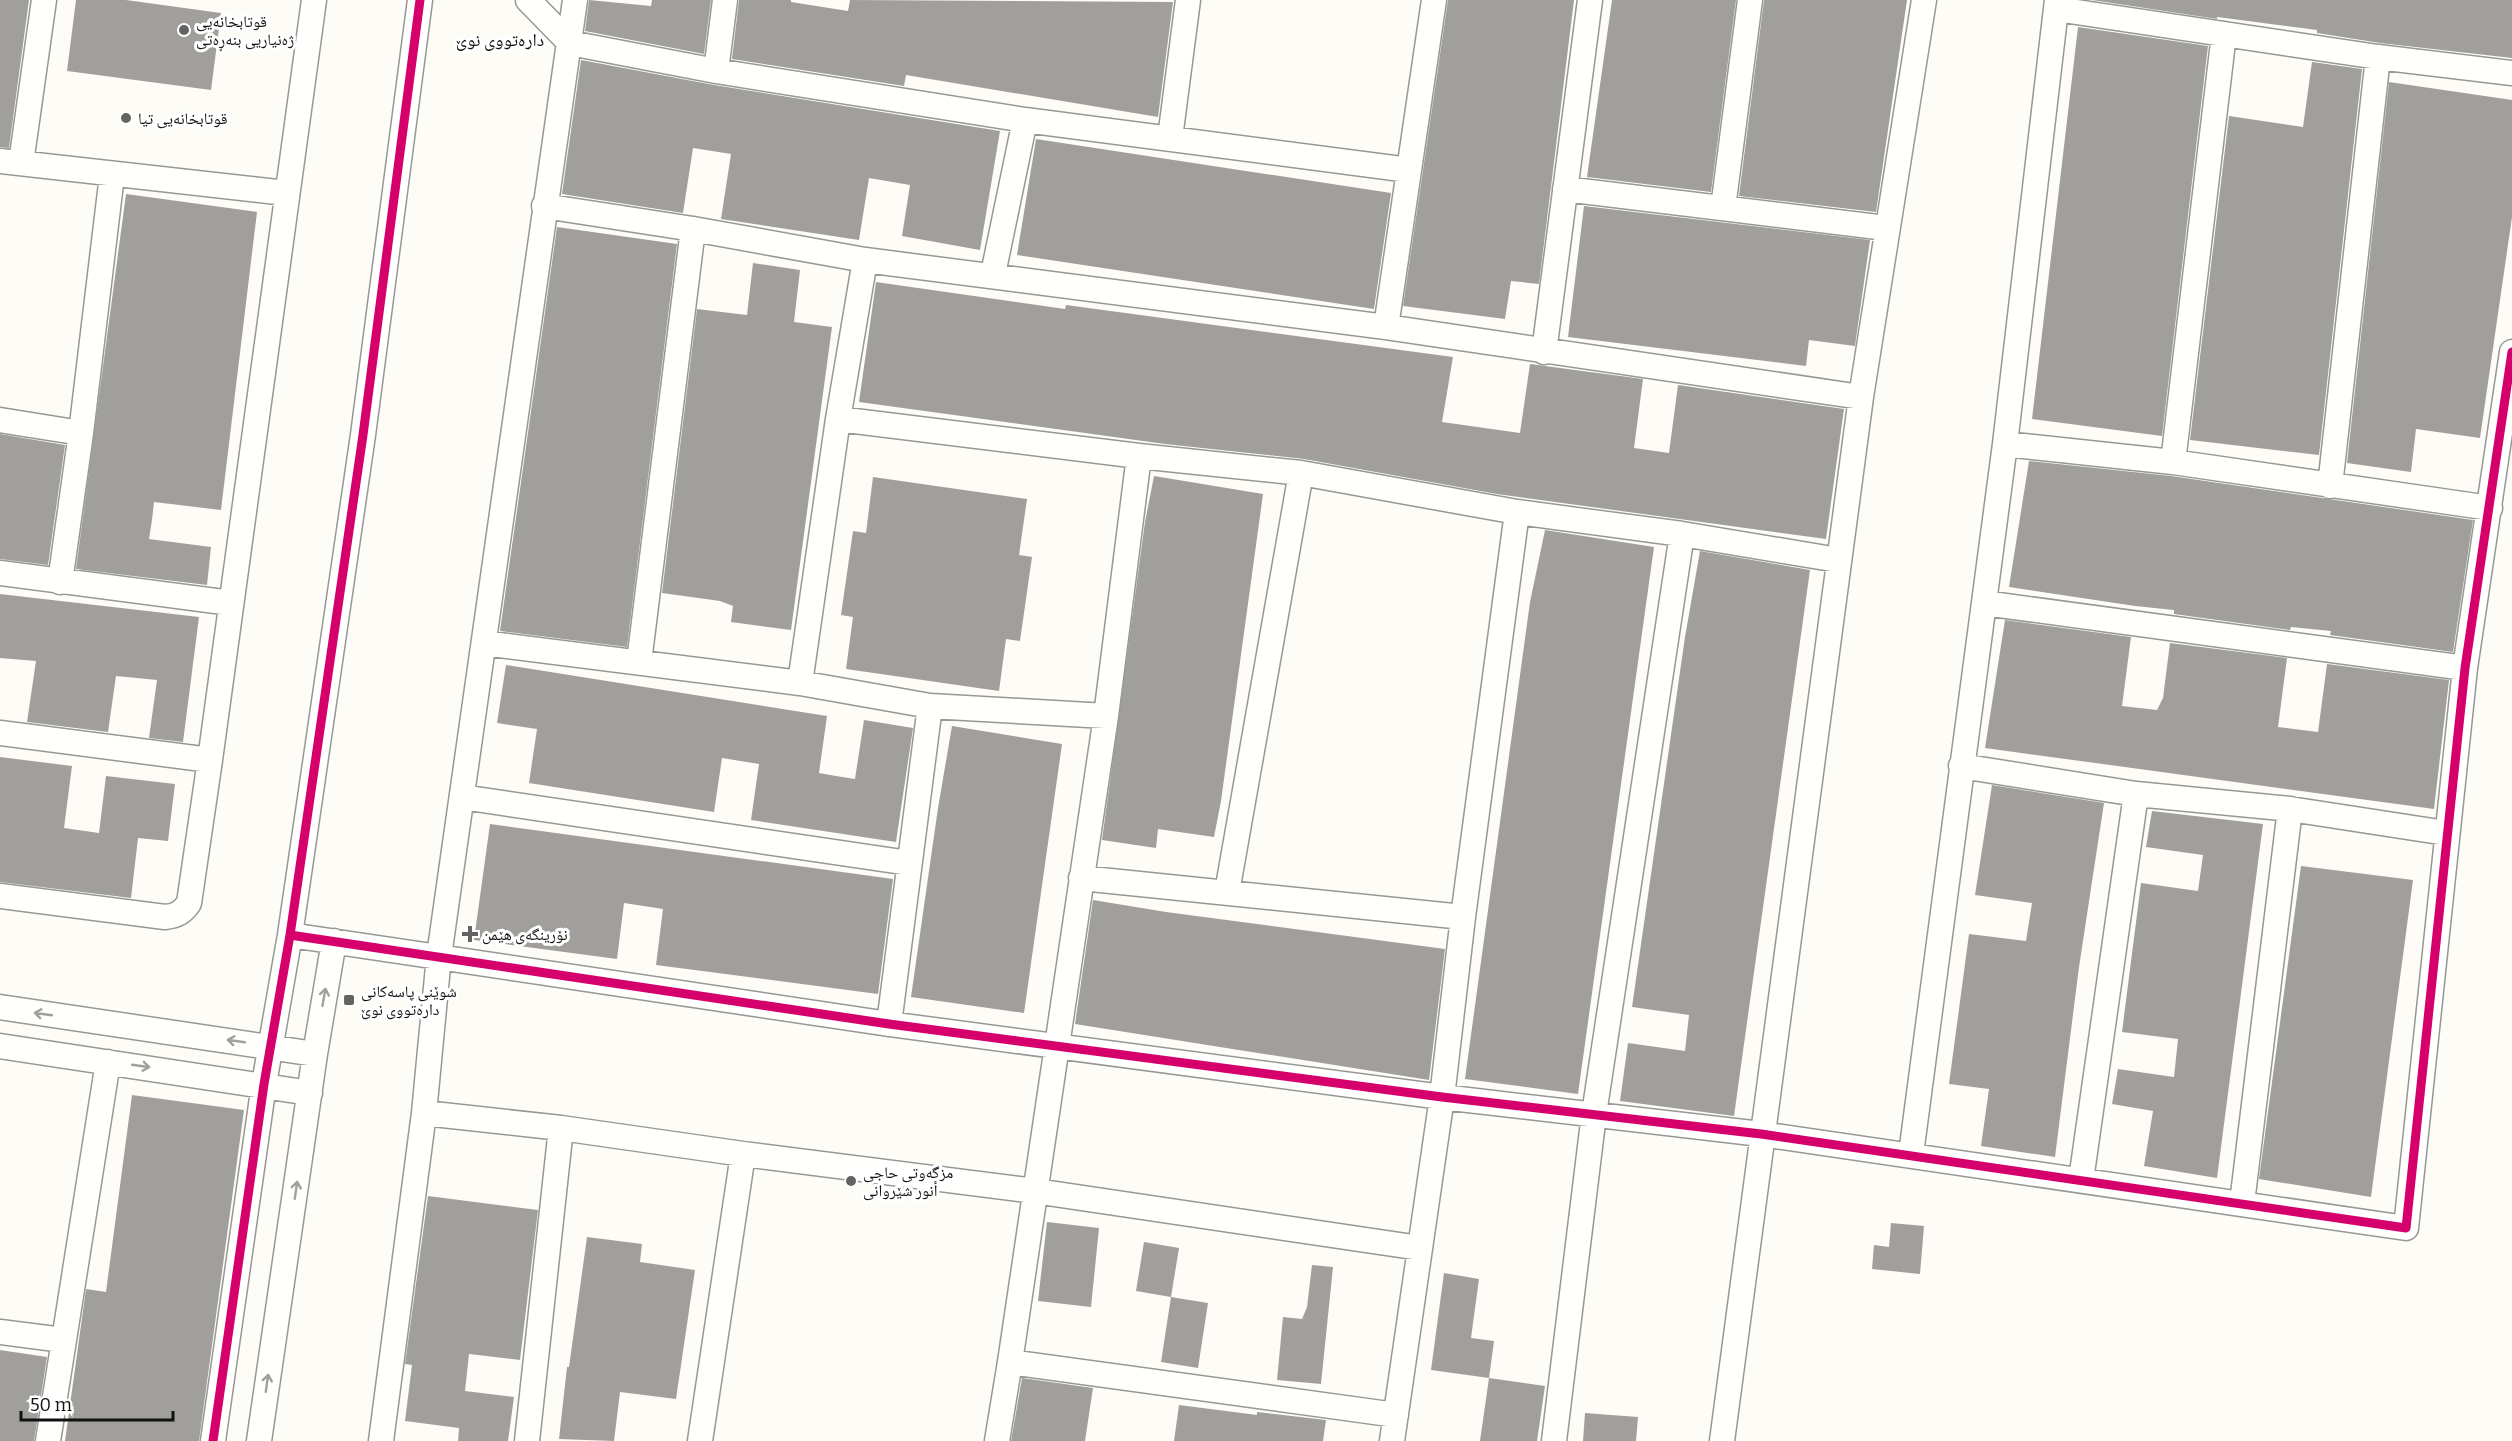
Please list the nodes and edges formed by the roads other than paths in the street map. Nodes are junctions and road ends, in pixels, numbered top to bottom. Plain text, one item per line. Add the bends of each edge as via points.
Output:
1 (44, 0) edge
2 (314, 0) edge
3 (420, 0) edge
4 (528, 0) edge
5 (575, 0) edge
6 (725, 0) edge
7 (1188, 0) edge
8 (1434, 0) edge
9 (1590, 0) edge
10 (1750, 0) edge
11 (1924, 0) edge
12 (2056, 4) edge
13 (2224, 34) junction
14 (570, 43) junction
15 (2378, 57) junction
16 (716, 72) junction
17 (2512, 73) edge
18 (1025, 120) junction
19 (1170, 138) junction
20 (10, 162) edge
21 (1409, 170) junction
22 (112, 176) junction
23 (1565, 189) junction
24 (286, 194) junction
25 (544, 206) junction
26 (1722, 208) junction
27 (1886, 228) junction
28 (693, 229) junction
29 (865, 260) junction
30 (993, 274) junction
31 (1386, 327) junction
32 (1544, 352) junction
33 (2512, 352) edge
34 (1861, 397) junction
35 (838, 418) junction
36 (0, 420) edge
37 (81, 433) junction
38 (2005, 444) junction
39 (1139, 456) junction
40 (2173, 462) junction
41 (1300, 473) junction
42 (2330, 486) junction
43 (2490, 508) junction
44 (1517, 512) junction
45 (1682, 534) junction
46 (1838, 560) junction
47 (0, 573) edge
48 (60, 582) junction
49 (231, 603) junction
50 (1984, 603) junction
51 (484, 643) junction
52 (639, 662) junction
53 (2465, 668) junction
54 (800, 683) junction
55 (930, 706) junction
56 (1106, 716) junction
57 (0, 733) edge
58 (210, 760) junction
59 (1961, 766) junction
60 (2136, 794) junction
61 (462, 797) junction
62 (2290, 809) junction
63 (2446, 833) junction
64 (909, 862) junction
65 (1082, 878) junction
66 (1227, 892) junction
67 (0, 896) edge
68 (1463, 917) junction
69 (290, 935) junction
70 (334, 941) junction
71 (440, 956) junction
72 (0, 1007) edge
73 (890, 1024) junction
74 (1056, 1045) junction
75 (0, 1046) edge
76 (272, 1046) junction
77 (315, 1054) junction
78 (108, 1062) junction
79 (264, 1084) junction
80 (310, 1093) junction
81 (1442, 1097) junction
82 (424, 1113) junction
83 (1594, 1114) junction
84 (561, 1128) junction
85 (1761, 1134) junction
86 (743, 1154) junction
87 (1911, 1154) junction
88 (2081, 1180) junction
89 (1035, 1191) junction
90 (2242, 1203) junction
91 (1420, 1248) junction
92 (0, 1332) edge
93 (63, 1340) junction
94 (1011, 1362) junction
95 (1396, 1415) junction
96 (48, 1441) edge
97 (213, 1441) edge
98 (259, 1441) edge
99 (381, 1441) edge
100 (527, 1441) edge
101 (700, 1441) edge
102 (997, 1441) edge
103 (1392, 1441) edge
104 (1554, 1441) edge
105 (1722, 1441) edge

1 - 20 street
2 - 24 street
3 - 69 street via 363,435
4 - 14 street
5 - 14 street
6 - 16 street
7 - 19 street
8 - 21 street
9 - 23 street
10 - 26 street
11 - 27 street
12 - 13 street
12 - 38 street
13 - 15 street
13 - 40 street
14 - 16 street
14 - 25 street
15 - 17 street
15 - 42 street
16 - 18 street
18 - 19 street
18 - 30 street
19 - 21 street
20 - 22 street
21 - 31 street
22 - 24 street
22 - 37 street
23 - 26 street
23 - 32 street
24 - 49 street
25 - 28 street
25 - 51 street
26 - 27 street
27 - 34 street
28 - 29 street
28 - 52 street
29 - 30 street
29 - 35 street
30 - 31 street
31 - 32 street
32 - 34 street
33 - 43 street
34 - 46 street
35 - 39 street
35 - 54 street
36 - 37 street
37 - 48 street
38 - 40 street
38 - 50 street
39 - 41 street
39 - 56 street
40 - 42 street
41 - 44 street
41 - 66 street
42 - 43 street
43 - 53 street
44 - 45 street
44 - 68 street
45 - 46 street
45 - 83 street
46 - 85 street
47 - 48 street
48 - 49 street
49 - 58 street
50 - 53 street
50 - 59 street
51 - 52 street
51 - 61 street
52 - 54 street
53 - 63 street
54 - 55 street
55 - 56 street
55 - 64 street
56 - 65 street
57 - 58 street
58 - 67 street via 192,891 183,911 165,917
59 - 60 street
59 - 87 street
60 - 62 street
60 - 88 street
61 - 64 street
61 - 71 street
62 - 63 street
62 - 90 street
63 - 90 street via 2406,1228
64 - 73 street
65 - 66 street
65 - 74 street
66 - 68 street
68 - 81 street
69 - 70 street
69 - 76 street
70 - 71 street
77 -> 70 street
71 - 73 street
71 - 82 street
76 -> 72 street
73 - 74 street
74 - 81 street
74 - 89 street
75 - 78 street
76 - 77 street
76 - 79 street
77 - 80 street
78 -> 79 street
78 - 93 street
79 - 80 street
79 - 97 street
98 -> 80 street
81 - 83 street
81 - 91 street
82 - 84 street
82 - 99 street
83 - 85 street
83 - 104 street
84 - 86 street
84 - 100 street
85 - 87 street
85 - 105 street
86 - 89 street
86 - 101 street
87 - 88 street
88 - 90 street
89 - 91 street
89 - 94 street
91 - 95 street
92 - 93 street
93 - 96 street
94 - 95 street
94 - 102 street
95 - 103 street

